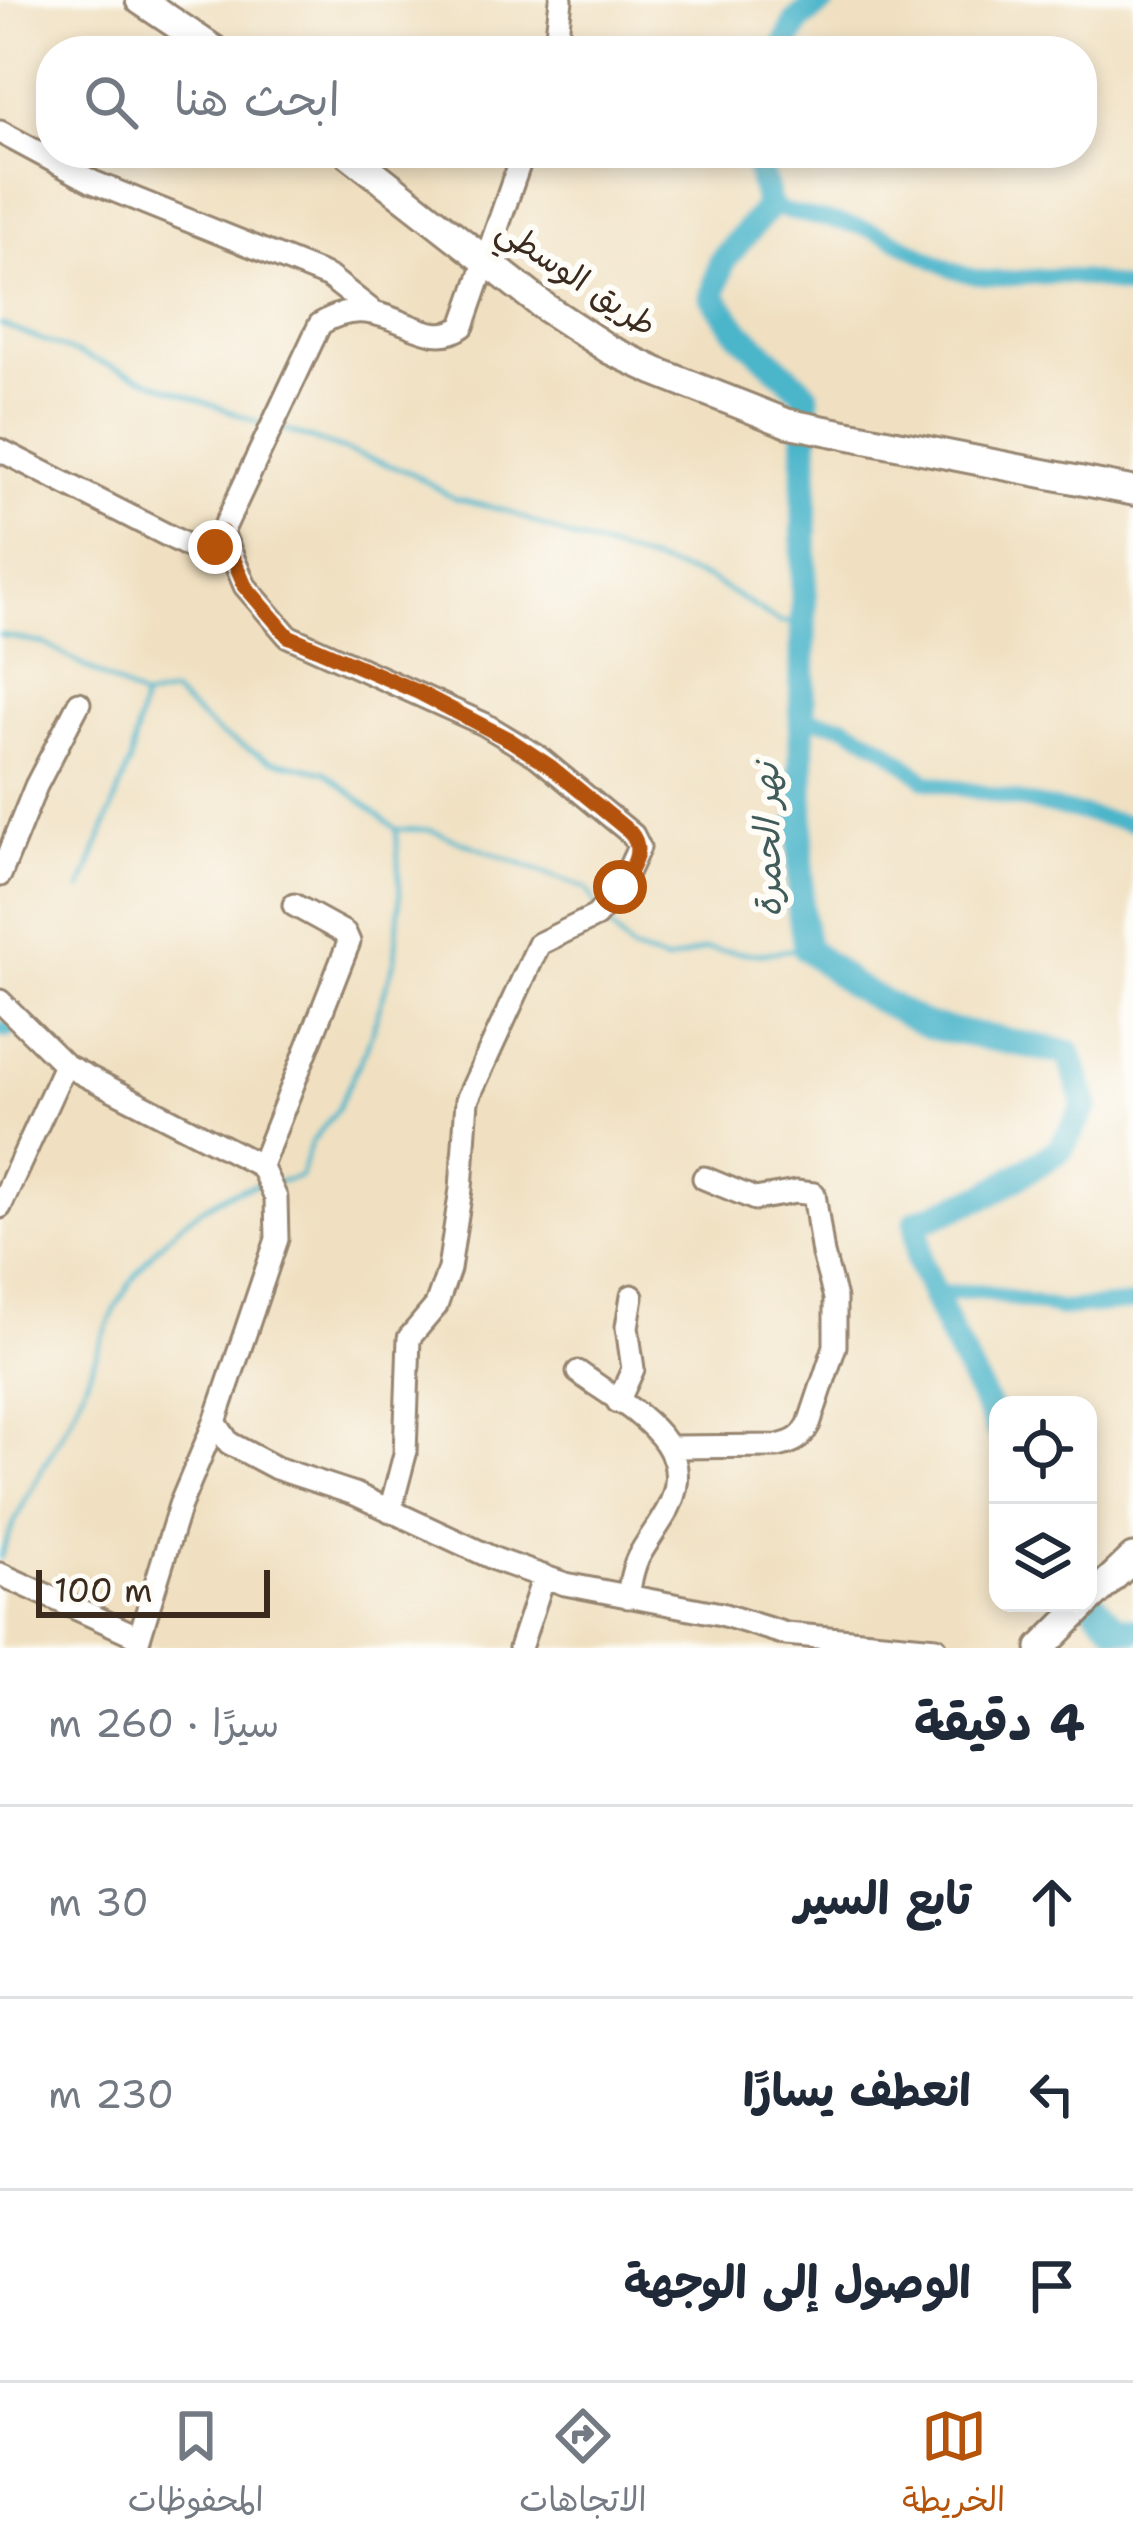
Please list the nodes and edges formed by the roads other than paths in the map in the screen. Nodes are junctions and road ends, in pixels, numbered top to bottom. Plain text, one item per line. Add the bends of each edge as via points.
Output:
1 (140, 0) edge
2 (562, 0) edge
3 (194, 36) edge
4 (557, 36) edge
5 (0, 132) edge
6 (36, 151) edge
7 (67, 168) edge
8 (367, 168) edge
9 (518, 168) edge
10 (486, 262) junction
11 (371, 310) junction
12 (0, 450) edge
13 (1133, 490) edge
14 (222, 532) junction
15 (79, 704) dead end
16 (0, 875) edge
17 (294, 905) dead end
18 (0, 1000) edge
19 (65, 1065) junction
20 (264, 1171) junction
21 (704, 1178) dead end
22 (0, 1207) edge
23 (632, 1296) dead end
24 (578, 1372) dead end
25 (618, 1402) junction
26 (215, 1423) junction
27 (672, 1448) junction
28 (390, 1511) junction
29 (1133, 1536) edge
30 (1133, 1558) edge
31 (1097, 1575) edge
32 (544, 1576) junction
33 (9, 1578) edge
34 (628, 1597) junction
35 (1068, 1612) edge
36 (1072, 1612) edge
37 (137, 1642) edge
38 (520, 1648) edge
39 (936, 1648) edge
40 (1018, 1648) edge
41 (1041, 1648) edge

1 - 3 main road
2 - 4 street
5 - 6 street
7 - 11 street via 329,277
8 - 10 main road, طريق الوسطي
9 - 10 street
10 - 11 street via 455,332 434,334
10 - 13 main road, طريق الوسطي via 610,350 788,423
11 - 14 street via 320,324
12 - 14 street via 200,552 215,547
14 - 28 street via 245,586 288,636 510,740 633,835 638,852 603,908 539,944 467,1100 448,1269 436,1306 409,1338 405,1454
15 - 16 street
17 - 20 street via 349,942
18 - 19 street
19 - 20 street
19 - 22 street
20 - 26 street via 276,1198 278,1239
21 - 27 street via 755,1198 814,1194 835,1298 835,1346 794,1442
23 - 25 street via 633,1369
24 - 25 street
25 - 27 street
26 - 28 street via 229,1443 276,1468
26 - 37 street
27 - 34 street via 674,1490 633,1563
28 - 32 street
29 - 31 main road
30 - 31 main road
32 - 34 street
32 - 38 street
33 - 37 street
34 - 39 street via 786,1634
35 - 40 main road
36 - 41 main road

